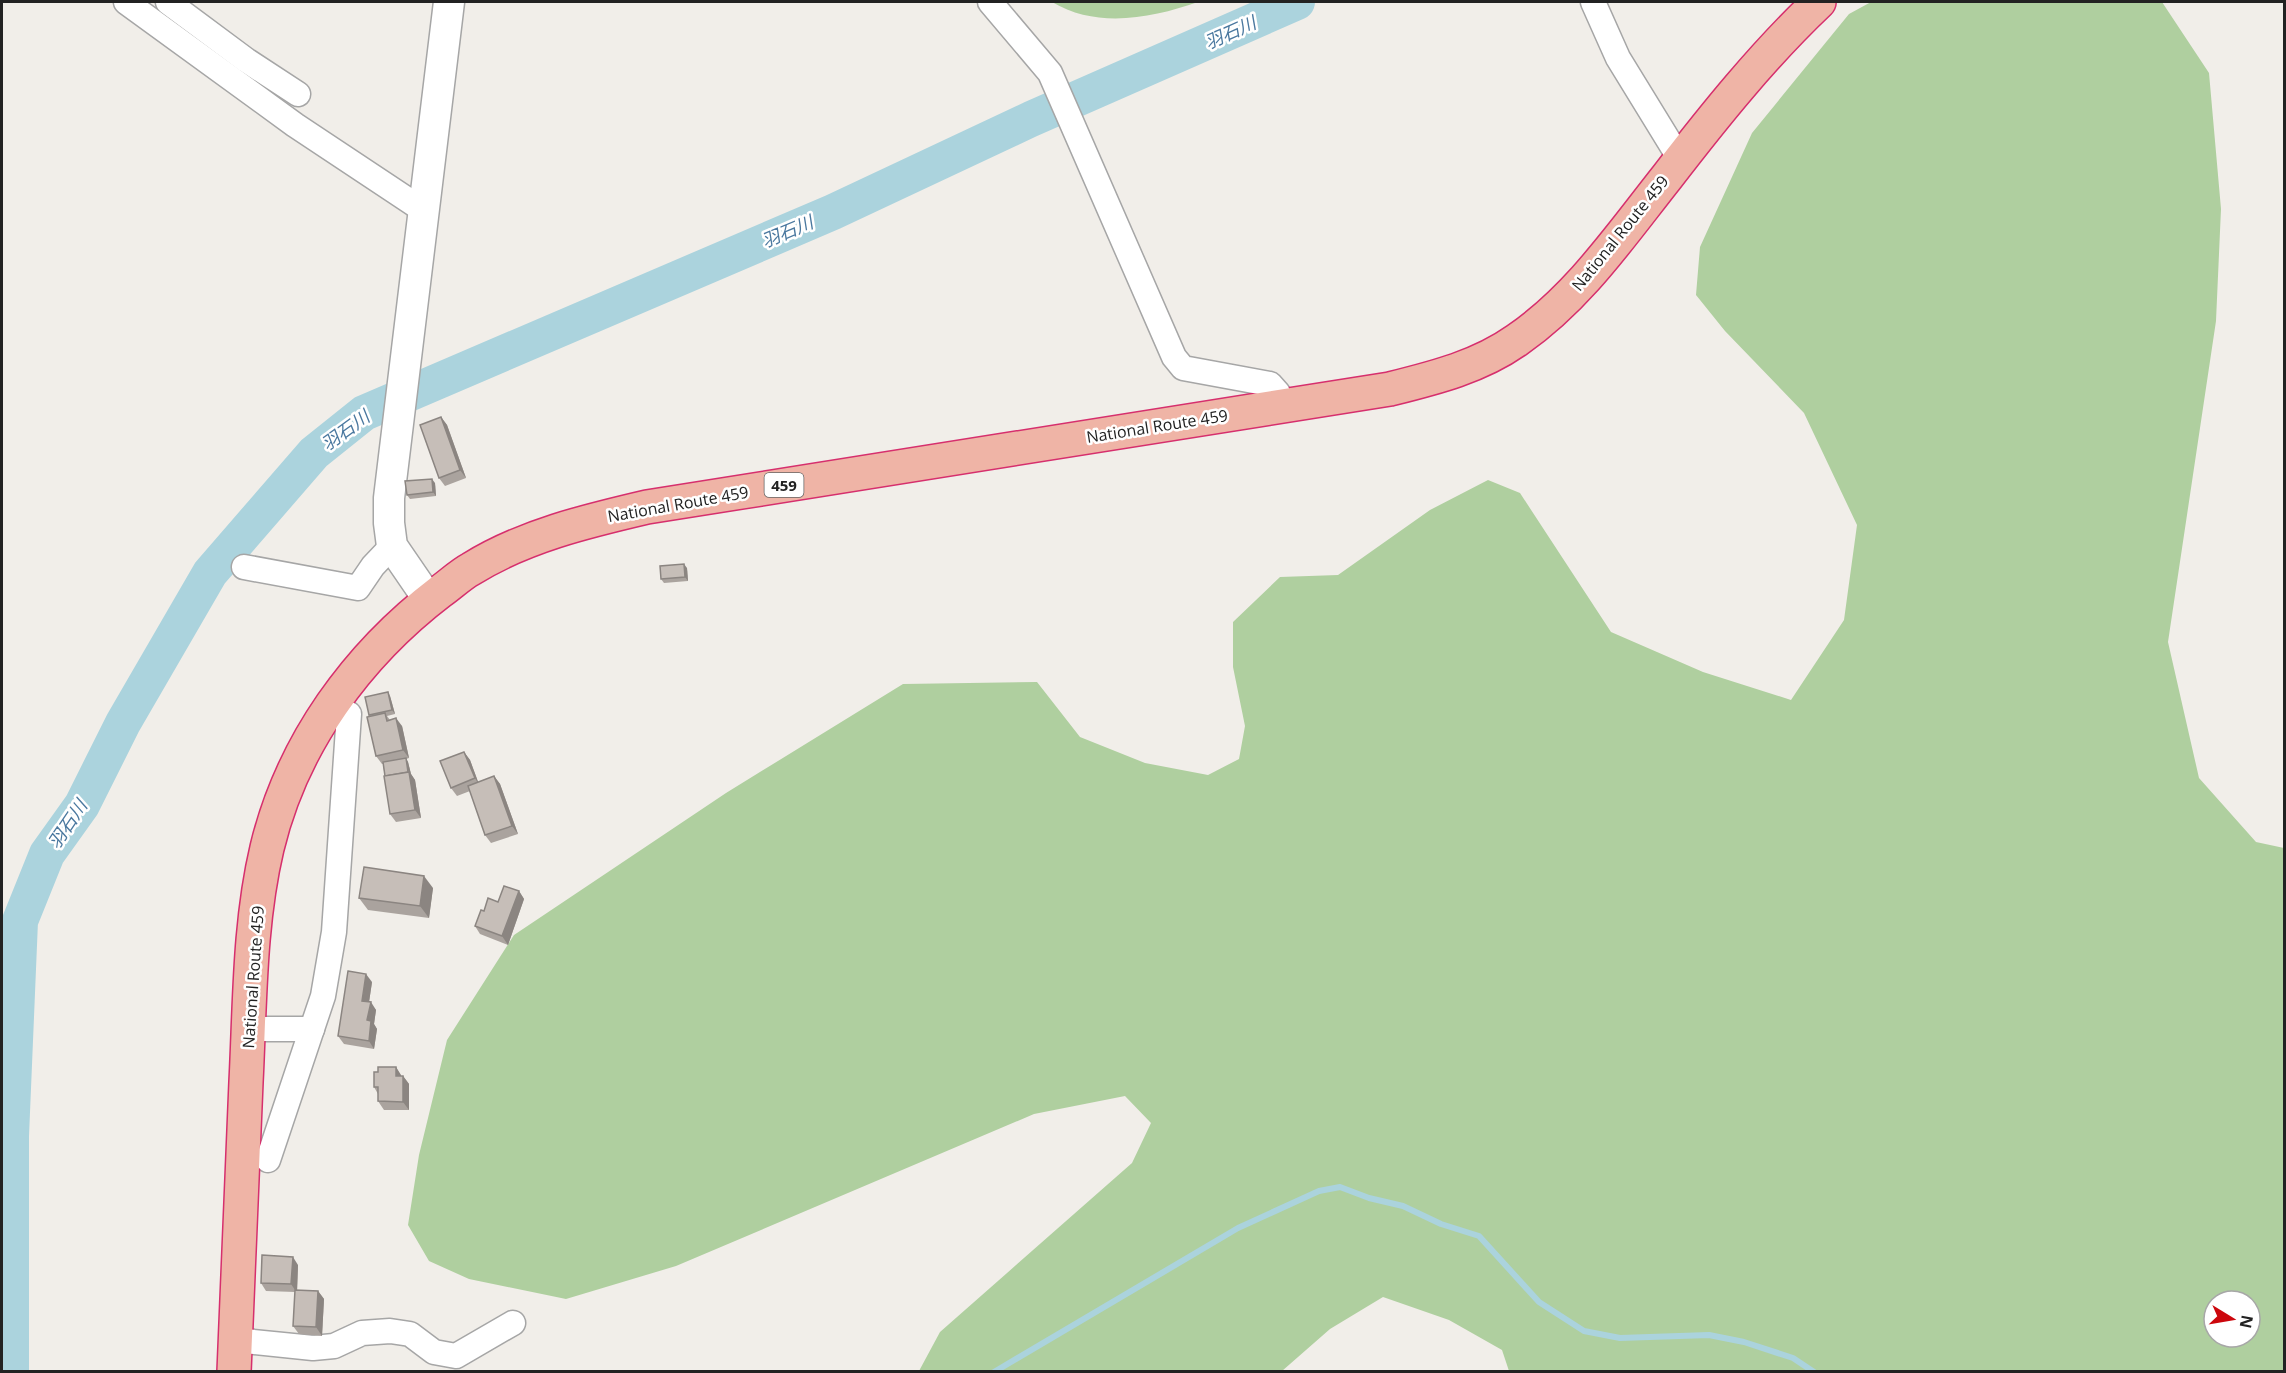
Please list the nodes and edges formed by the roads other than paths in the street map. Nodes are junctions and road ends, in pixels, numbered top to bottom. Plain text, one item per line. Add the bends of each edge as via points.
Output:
1 (126, 2) edge
2 (168, 2) edge
3 (449, 2) edge
4 (990, 2) edge
5 (1593, 2) edge
6 (1819, 2) edge
7 (239, 69) junction
8 (298, 94) dead end
9 (1680, 159) junction
10 (423, 210) junction
11 (1283, 406) junction
12 (392, 546) junction
13 (244, 567) dead end
14 (429, 600) junction
15 (349, 714) dead end
16 (248, 1029) junction
17 (312, 1029) junction
18 (268, 1160) dead end
19 (513, 1323) dead end
20 (235, 1340) junction
21 (234, 1371) edge

1 - 7 street
2 - 7 street
3 - 10 street
4 - 11 street via 1050,73 1174,357 1184,368 1270,384
5 - 9 street via 1618,58
6 - 9 highway, National Route 459 / 459 via 1780,39
7 - 8 street
7 - 10 street via 295,124
9 - 11 highway, National Route 459 / 459 via 1596,267 1557,307 1516,340 1472,365 1430,379
10 - 12 street via 389,498
11 - 14 highway, National Route 459 / 459 via 647,507 574,524 514,548 471,569
12 - 13 street via 358,588
12 - 14 street
14 - 16 highway, National Route 459 / 459 via 363,663 324,714 280,804 267,848 252,943
15 - 17 street via 334,932 323,996
16 - 17 street
16 - 20 highway, National Route 459 / 459
17 - 18 street
19 - 20 street via 456,1356 434,1352 410,1334 390,1331 362,1333 334,1346 313,1348
20 - 21 highway, National Route 459 / 459

